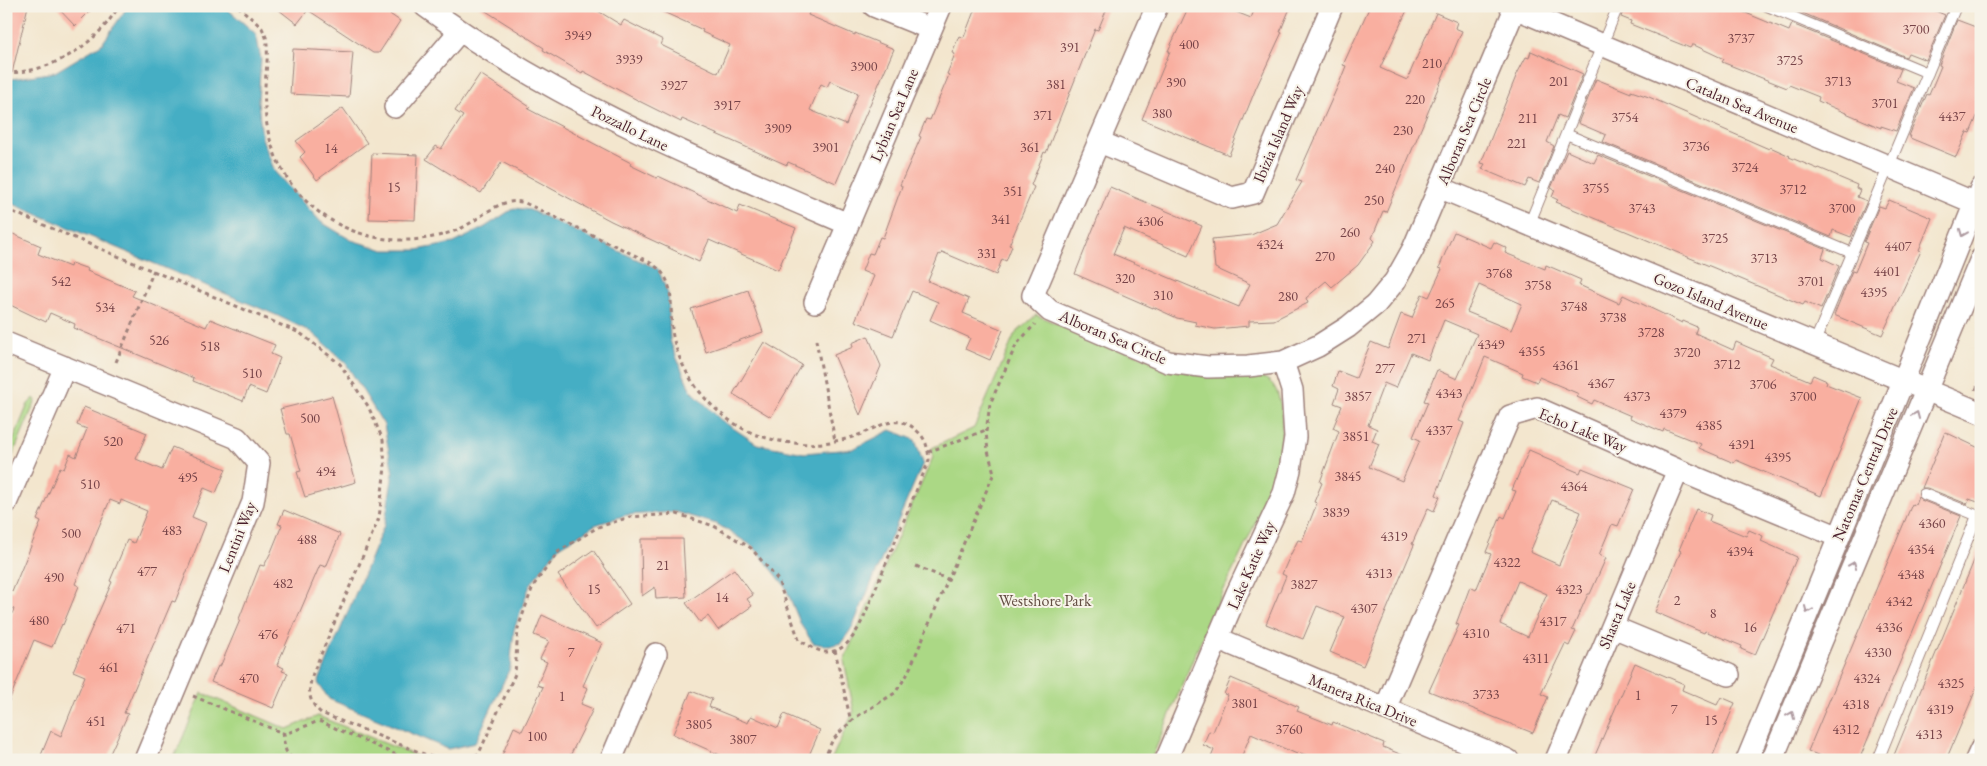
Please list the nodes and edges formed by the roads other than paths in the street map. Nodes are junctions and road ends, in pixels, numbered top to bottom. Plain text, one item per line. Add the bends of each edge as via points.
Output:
1 (425, 6) edge
2 (874, 6) edge
3 (941, 6) edge
4 (1157, 6) edge
5 (1332, 6) edge
6 (1618, 6) edge
7 (1767, 6) edge
8 (1956, 6) edge
9 (1513, 7) edge
10 (932, 29) junction
11 (459, 32) junction
12 (1602, 46) junction
13 (1928, 73) junction
14 (395, 107) dead end
15 (1566, 134) junction
16 (1100, 142) junction
17 (1888, 167) junction
18 (1440, 188) junction
19 (1978, 195) edge
20 (848, 224) junction
21 (1529, 225) junction
22 (1852, 253) junction
23 (1981, 258) edge
24 (815, 302) dead end
25 (6, 343) edge
26 (1814, 344) junction
27 (1283, 362) junction
28 (65, 367) junction
29 (1903, 381) junction
30 (1926, 390) junction
31 (1981, 413) edge
32 (1678, 470) junction
33 (1924, 494) dead end
34 (6, 503) edge
35 (1979, 517) edge
36 (1839, 536) junction
37 (1613, 626) junction
38 (1219, 640) junction
39 (656, 654) dead end
40 (1729, 675) dead end
41 (1385, 709) junction
42 (1981, 749) edge
43 (614, 759) edge
44 (145, 760) edge
45 (1166, 760) edge
46 (1508, 760) edge
47 (1556, 760) edge
48 (1747, 760) edge
49 (1772, 760) edge
50 (1878, 760) edge
51 (1976, 760) edge

1 - 11 street, Pozzallo Lane
2 - 10 street
3 - 10 street, Lybian Sea Lane
4 - 16 street, Alboran Sea Circle
5 - 16 street, Ibizia Island Way via 1253,193 1232,198
6 - 12 lane
7 - 13 lane
8 - 13 lane
9 - 12 street, Catalan Sea Avenue
9 - 18 street, Alboran Sea Circle
10 - 20 street, Lybian Sea Lane
11 - 14 street
11 - 20 street, Pozzallo Lane via 582,105 636,132
12 - 15 lane
12 - 17 street, Catalan Sea Avenue
13 - 17 lane
15 - 21 lane
15 - 22 lane
16 - 27 street, Alboran Sea Circle via 1033,295 1050,310 1168,362 1208,367
17 - 19 street, Catalan Sea Avenue
17 - 22 lane
18 - 21 street, Gozo Island Avenue
18 - 27 street, Alboran Sea Circle via 1413,249 1395,281 1376,304 1318,346
19 -> 29 street, Natomas Central Drive
20 - 24 street, Lybian Sea Lane
21 - 26 street, Gozo Island Avenue
22 - 26 lane
23 - 30 street, Natomas Central Drive
25 - 28 street, Lentini Way
26 - 29 street, Gozo Island Avenue
27 - 38 street, Lake Katie Way via 1292,390 1294,410 1295,437 1290,470 1284,493 1237,593
28 - 34 street
28 - 44 street, Lentini Way via 237,438 259,463 253,502
29 - 30 street, Gozo Island Avenue
29 - 36 street, Natomas Central Drive
30 - 31 street, Gozo Island Avenue
49 -> 30 street, Natomas Central Drive
32 - 36 street, Echo Lake Way
32 - 37 street, Shasta Lake
32 - 41 street, Echo Lake Way via 1537,408 1510,416
33 - 35 lane
35 - 50 lane
36 -> 48 street, Natomas Central Drive
37 - 40 street
37 - 47 street, Shasta Lake
38 - 41 street, Manera Rica Drive
38 - 45 street, Lake Katie Way
39 - 43 street
41 - 46 street, Manera Rica Drive
42 - 51 street

